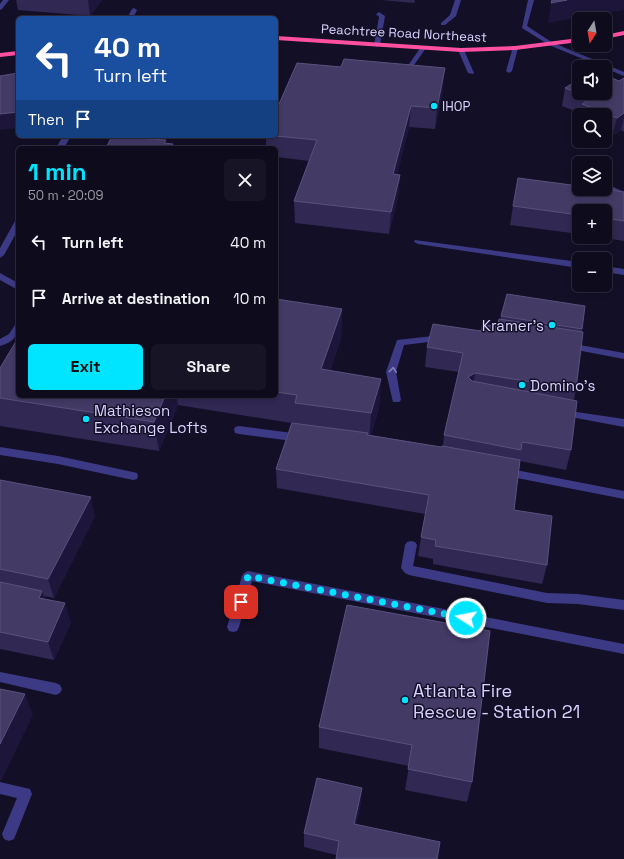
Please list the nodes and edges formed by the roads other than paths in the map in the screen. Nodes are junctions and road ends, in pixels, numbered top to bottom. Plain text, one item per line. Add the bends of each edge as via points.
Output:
1 (6, 0) edge
2 (458, 0) edge
3 (532, 0) edge
4 (0, 7) edge
5 (134, 10) dead end
6 (379, 14) dead end
7 (131, 16) edge
8 (443, 24) dead end
9 (624, 34) edge
10 (612, 36) edge
11 (278, 38) edge
12 (572, 41) edge
13 (551, 44) junction
14 (378, 45) junction
15 (423, 48) junction
16 (515, 48) junction
17 (461, 50) junction
18 (16, 53) edge
19 (0, 55) edge
20 (509, 71) dead end
21 (471, 73) dead end
22 (405, 74) edge
23 (624, 74) edge
24 (612, 189) edge
25 (624, 195) edge
26 (16, 228) edge
27 (418, 242) dead end
28 (1, 251) edge
29 (572, 264) edge
30 (612, 270) edge
31 (624, 272) edge
32 (0, 276) edge
33 (16, 286) edge
34 (16, 330) edge
35 (452, 337) edge
36 (0, 343) edge
37 (558, 344) edge
38 (624, 356) edge
39 (396, 400) dead end
40 (556, 412) edge
41 (624, 423) edge
42 (239, 430) dead end
43 (308, 439) edge
44 (0, 452) edge
45 (494, 470) edge
46 (133, 476) dead end
47 (624, 495) edge
48 (411, 545) dead end
49 (624, 604) edge
50 (233, 627) dead end
51 (624, 649) edge
52 (0, 677) edge
53 (56, 689) dead end
54 (0, 788) edge
55 (9, 834) dead end

1 - 4 street
2 - 8 street via 454,16
3 - 13 street via 524,27
5 - 7 street
6 - 14 street via 382,16
9 - 10 highway
11 - 14 highway, Peachtree Road Northeast
12 - 13 highway, Peachtree Road Northeast
13 - 16 highway, Peachtree Road Northeast
13 - 23 street
14 - 15 highway, Peachtree Road Northeast
15 - 17 highway, Peachtree Road Northeast
15 - 22 street
16 - 17 highway, Peachtree Road Northeast
16 - 20 street
17 - 21 street
18 - 19 highway
24 - 25 street
26 - 28 street
27 - 29 street
30 - 31 street
32 - 33 street
34 - 36 street via 12,336
39 -> 35 street via 391,372 400,342
37 - 38 street
40 - 41 street
42 - 43 street
44 - 46 street via 58,460
45 - 47 street
48 - 49 street via 407,568 409,570 547,598
50 - 51 street via 248,576
52 - 53 street
54 - 55 street via 25,794

